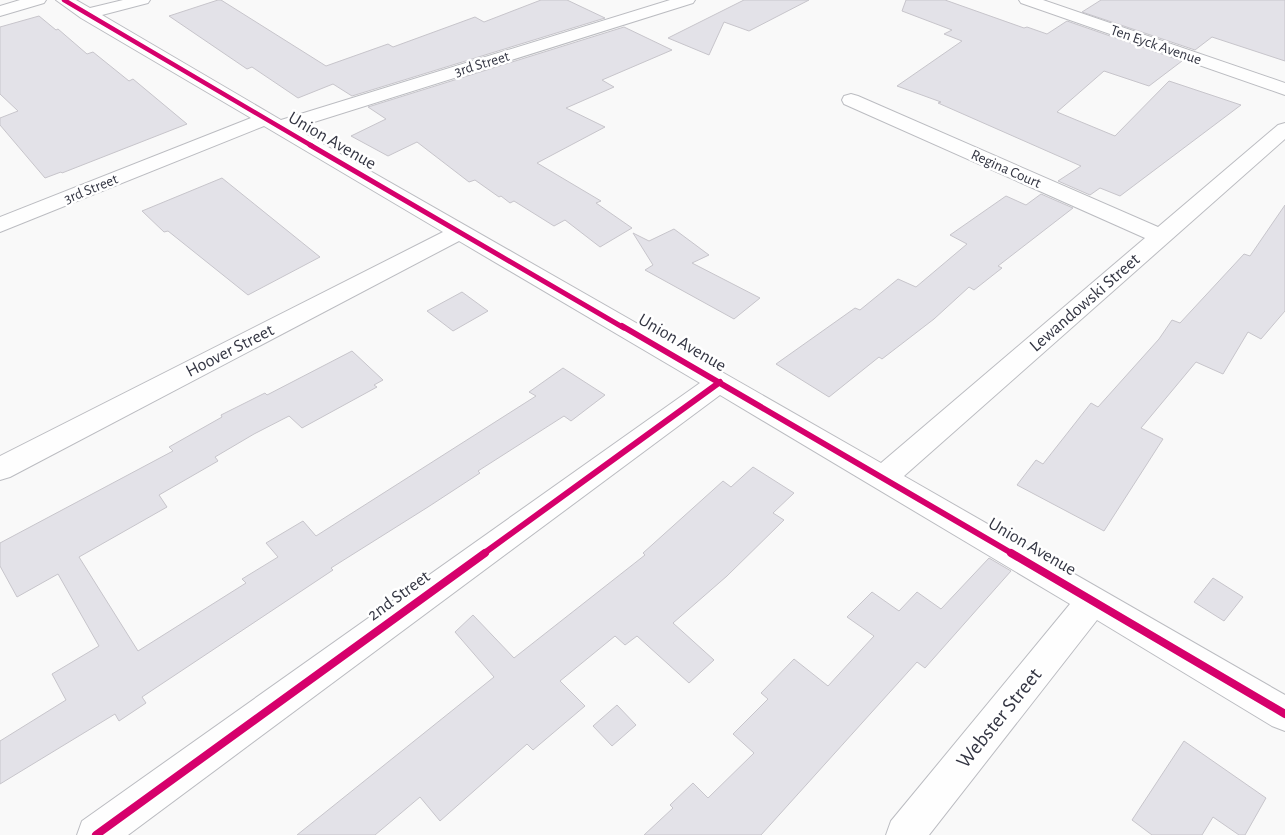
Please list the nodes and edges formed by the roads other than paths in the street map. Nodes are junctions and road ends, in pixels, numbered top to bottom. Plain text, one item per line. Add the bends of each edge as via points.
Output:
1 (38, 0) edge
2 (64, 0) edge
3 (142, 0) edge
4 (687, 0) edge
5 (1027, 0) edge
6 (0, 11) edge
7 (87, 14) junction
8 (1285, 89) edge
9 (851, 100) dead end
10 (272, 123) junction
11 (1285, 129) edge
12 (0, 225) edge
13 (460, 232) junction
14 (1161, 237) junction
15 (720, 382) junction
16 (0, 470) edge
17 (884, 478) junction
18 (1093, 600) junction
19 (1285, 714) edge
20 (96, 835) edge
21 (904, 835) edge

1 - 6 street
2 - 7 street, Union Avenue
3 - 7 street
4 - 10 street, 3rd Street
5 - 8 street, Ten Eyck Avenue
7 - 10 street, Union Avenue
9 - 14 street, Regina Court
10 - 12 street, 3rd Street
10 - 13 street, Union Avenue
11 - 14 street, Lewandowski Street
13 - 15 street, Union Avenue
13 - 16 street, Hoover Street
14 - 17 street, Lewandowski Street
15 - 17 street, Union Avenue
15 - 20 street, 2nd Street
17 - 18 street, Union Avenue
18 - 19 street, Union Avenue
18 - 21 street, Webster Street

